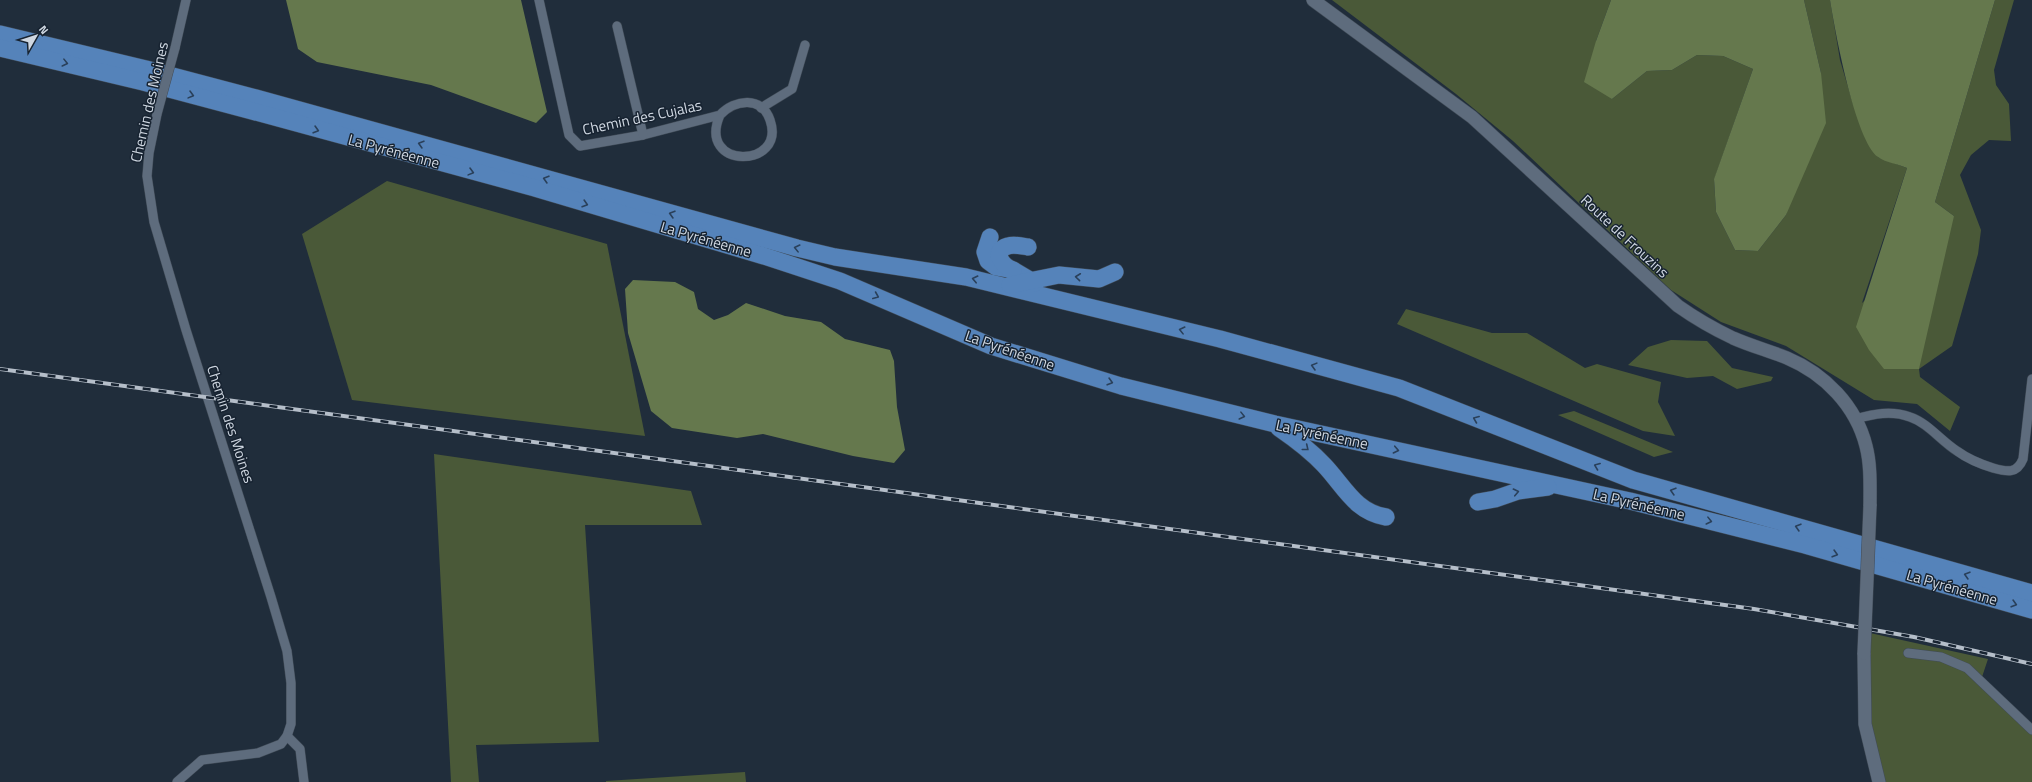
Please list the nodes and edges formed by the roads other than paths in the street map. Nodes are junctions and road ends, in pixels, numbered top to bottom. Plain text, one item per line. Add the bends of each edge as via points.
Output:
1 (186, 0) edge
2 (538, 0) edge
3 (1313, 0) edge
4 (617, 26) dead end
5 (0, 34) edge
6 (805, 45) dead end
7 (0, 48) edge
8 (761, 108) junction
9 (720, 115) junction
10 (643, 135) junction
11 (990, 237) dead end
12 (1028, 247) dead end
13 (1013, 270) junction
14 (1116, 272) dead end
15 (1059, 275) junction
16 (1030, 281) junction
17 (1005, 286) junction
18 (1062, 300) junction
19 (2032, 379) edge
20 (1855, 419) junction
21 (2030, 421) edge
22 (1275, 424) junction
23 (1560, 486) junction
24 (1478, 502) dead end
25 (1386, 517) dead end
26 (2032, 593) edge
27 (2032, 610) edge
28 (1908, 653) dead end
29 (2032, 730) edge
30 (287, 736) junction
31 (177, 782) edge
32 (304, 782) edge
33 (1879, 782) edge

1 - 30 street, Chemin des Moines, bridge via 147,165 151,209 186,330 287,651 291,683 291,724
2 - 10 street, Chemin des Cujalas via 569,135 580,146
3 - 20 main road, Route de Frouzins via 1472,117 1678,306 1723,333 1812,371 1837,393
4 - 10 street
17 -> 5 highway, La Pyrénéenne via 966,277 835,257 797,248 248,96
6 - 8 street via 792,89
7 -> 22 highway, La Pyrénéenne via 136,80 534,188 840,281 991,346 1121,386
8 - 9 street, Chemin des Cujalas via 751,103 736,103 727,107
8 - 9 street, Chemin des Cujalas via 770,120 771,136 764,150 748,158 738,158 723,149 716,131
9 - 10 street, Chemin des Cujalas
11 - 13 highway via 985,252 988,261
12 - 13 highway via 1011,245 1002,250 999,255 1000,261 1005,267
13 - 15 highway
13 - 16 highway
14 -> 15 highway via 1099,278
15 - 16 highway
16 - 17 highway
16 - 18 highway
17 - 18 highway, La Pyrénéenne
26 -> 18 highway, La Pyrénéenne via 1633,480 1399,388 1220,339
19 - 21 street
20 - 21 street via 1883,412 1917,419 1969,459 2007,472 2014,471 2020,466
20 - 33 main road, Route de Frouzins, bridge via 1868,455 1870,506 1863,694 1870,748
22 -> 23 highway, La Pyrénéenne
22 -> 25 highway via 1316,457 1359,506 1371,514
24 -> 23 highway via 1518,491
23 -> 27 highway, La Pyrénéenne via 1805,545
28 - 29 street via 1941,657 1961,665 1985,684
30 - 31 street via 281,744 258,753 202,760
30 - 32 street via 300,749

